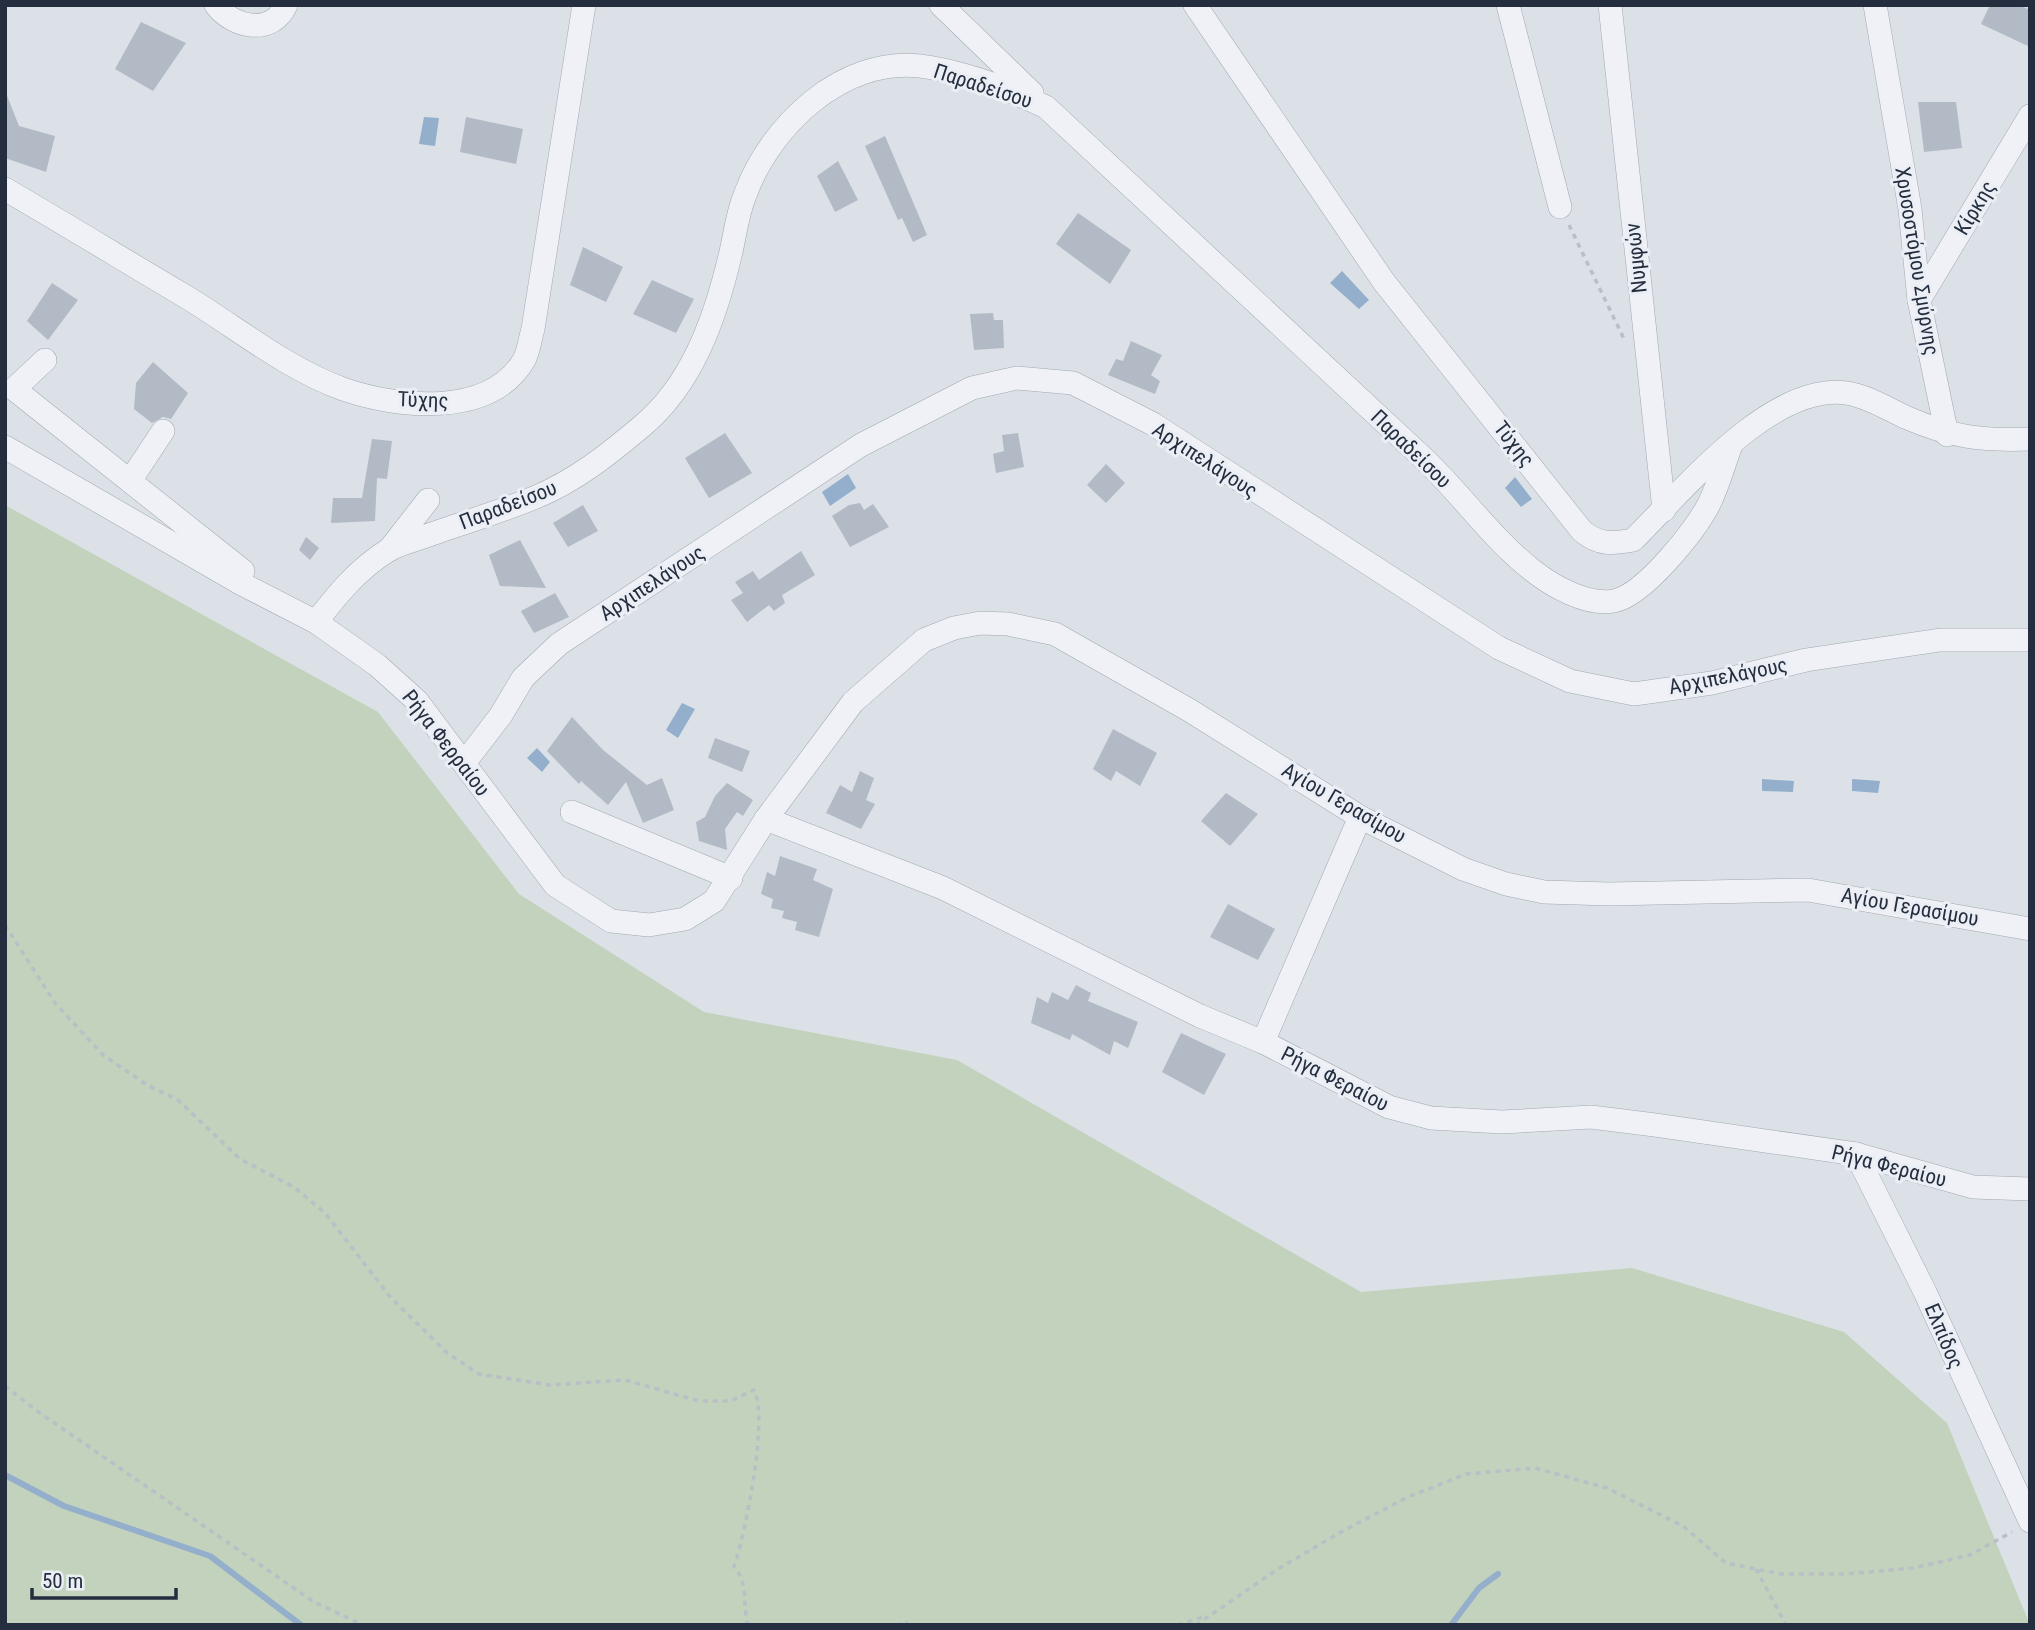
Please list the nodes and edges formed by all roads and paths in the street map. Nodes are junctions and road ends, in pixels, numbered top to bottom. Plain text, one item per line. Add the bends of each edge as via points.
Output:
1 (216, 5) edge
2 (286, 5) edge
3 (584, 5) edge
4 (941, 5) edge
5 (1195, 5) edge
6 (1508, 5) edge
7 (1610, 5) edge
8 (1875, 5) edge
9 (1046, 107) junction
10 (2030, 116) edge
11 (5, 189) edge
12 (1560, 207) joint
13 (1919, 300) junction
14 (1629, 348) dead end
15 (46, 360) dead end
16 (163, 431) dead end
17 (1947, 435) junction
18 (2030, 439) edge
19 (1731, 445) junction
20 (5, 447) edge
21 (130, 481) junction
22 (428, 500) dead end
23 (1664, 510) junction
24 (389, 550) junction
25 (295, 612) junction
26 (316, 622) junction
27 (2030, 640) edge
28 (465, 762) junction
29 (572, 811) dead end
30 (1360, 817) junction
31 (766, 819) junction
32 (731, 877) junction
33 (5, 925) edge
34 (2030, 929) edge
35 (1263, 1042) junction
36 (1856, 1154) junction
37 (2030, 1189) edge
38 (5, 1386) edge
39 (2024, 1525) edge
40 (1756, 1569) junction
41 (1205, 1617) junction
42 (363, 1625) edge
43 (748, 1625) edge
44 (896, 1625) edge
45 (909, 1625) edge
46 (1178, 1625) edge
47 (1196, 1625) edge
48 (1786, 1625) edge

1 - 2 street via 236,22 257,27 275,20
3 - 11 street, Τύχης via 533,329 524,360 502,383 480,395 460,401 395,401 342,389 278,356
4 - 9 street
5 - 23 street, Τύχης via 1384,282 1582,531 1594,541 1633,540
6 - 12 street
7 - 23 street, Νυμφών
8 - 13 street, Χρυσοστόμου Σμύρνης via 1910,209
9 - 19 street, Παραδείσου via 1432,466 1514,553 1555,585 1587,599 1626,597 1692,531 1710,503
9 - 24 street, Παραδείσου via 1003,88 919,66 864,73 811,102 783,128 761,161 744,196 716,304 699,349 682,380 650,420 565,484
10 - 13 street, Κίρκης
12 - 14 path
13 - 17 street, Χρυσοστόμου Σμύρνης
15 - 21 street via 14,389
16 - 21 street
17 - 18 street via 1987,441
17 - 19 street, Τύχης via 1847,393 1810,394 1768,415
19 - 23 street, Τύχης
20 - 25 street, Ρήγα Φερραίου
21 - 25 street
22 - 24 street
24 - 26 street, Παραδείσου via 343,586
25 - 26 street, Ρήγα Φερραίου
26 - 28 street, Ρήγα Φερραίου via 377,665 416,701
27 - 28 street, Αρχιπελάγους via 1940,640 1806,660 1712,683 1634,694 1570,681 1499,648 1153,424 1073,383 1017,378 972,388 861,445 559,644 523,678
28 - 32 street, Ρήγα Φερραίου via 555,885 611,921 649,925 685,919 714,901
29 - 32 street
30 - 31 street, Αγίου Γερασίμου via 1189,710 1055,634 980,623 924,640 900,658 853,702
30 - 34 street, Αγίου Γερασίμου via 1463,869 1544,892 1808,890
30 - 35 street
31 - 32 street, Ρήγα Φερραίου
31 - 35 street, Ρήγα Φεραίου via 943,888 1200,1016
33 - 43 path via 55,1003 103,1055 178,1100 240,1159 294,1187 325,1213 391,1298 446,1352 479,1374 550,1385 625,1381 699,1401 730,1401 754,1390 755,1474 734,1567 744,1580
35 - 36 street, Ρήγα Φεραίου via 1389,1107 1431,1118 1502,1122 1591,1117
36 - 37 street, Ρήγα Φεραίου via 1973,1187
36 - 39 street, Ελπίδος via 1925,1292
38 - 42 path via 314,1602
39 - 40 path via 1970,1555 1914,1568 1846,1574 1781,1574
40 - 41 path via 1726,1563 1683,1526 1607,1488 1535,1468 1466,1474 1408,1497 1278,1569
40 - 48 path
41 - 46 path
41 - 47 path
44 - 45 path

